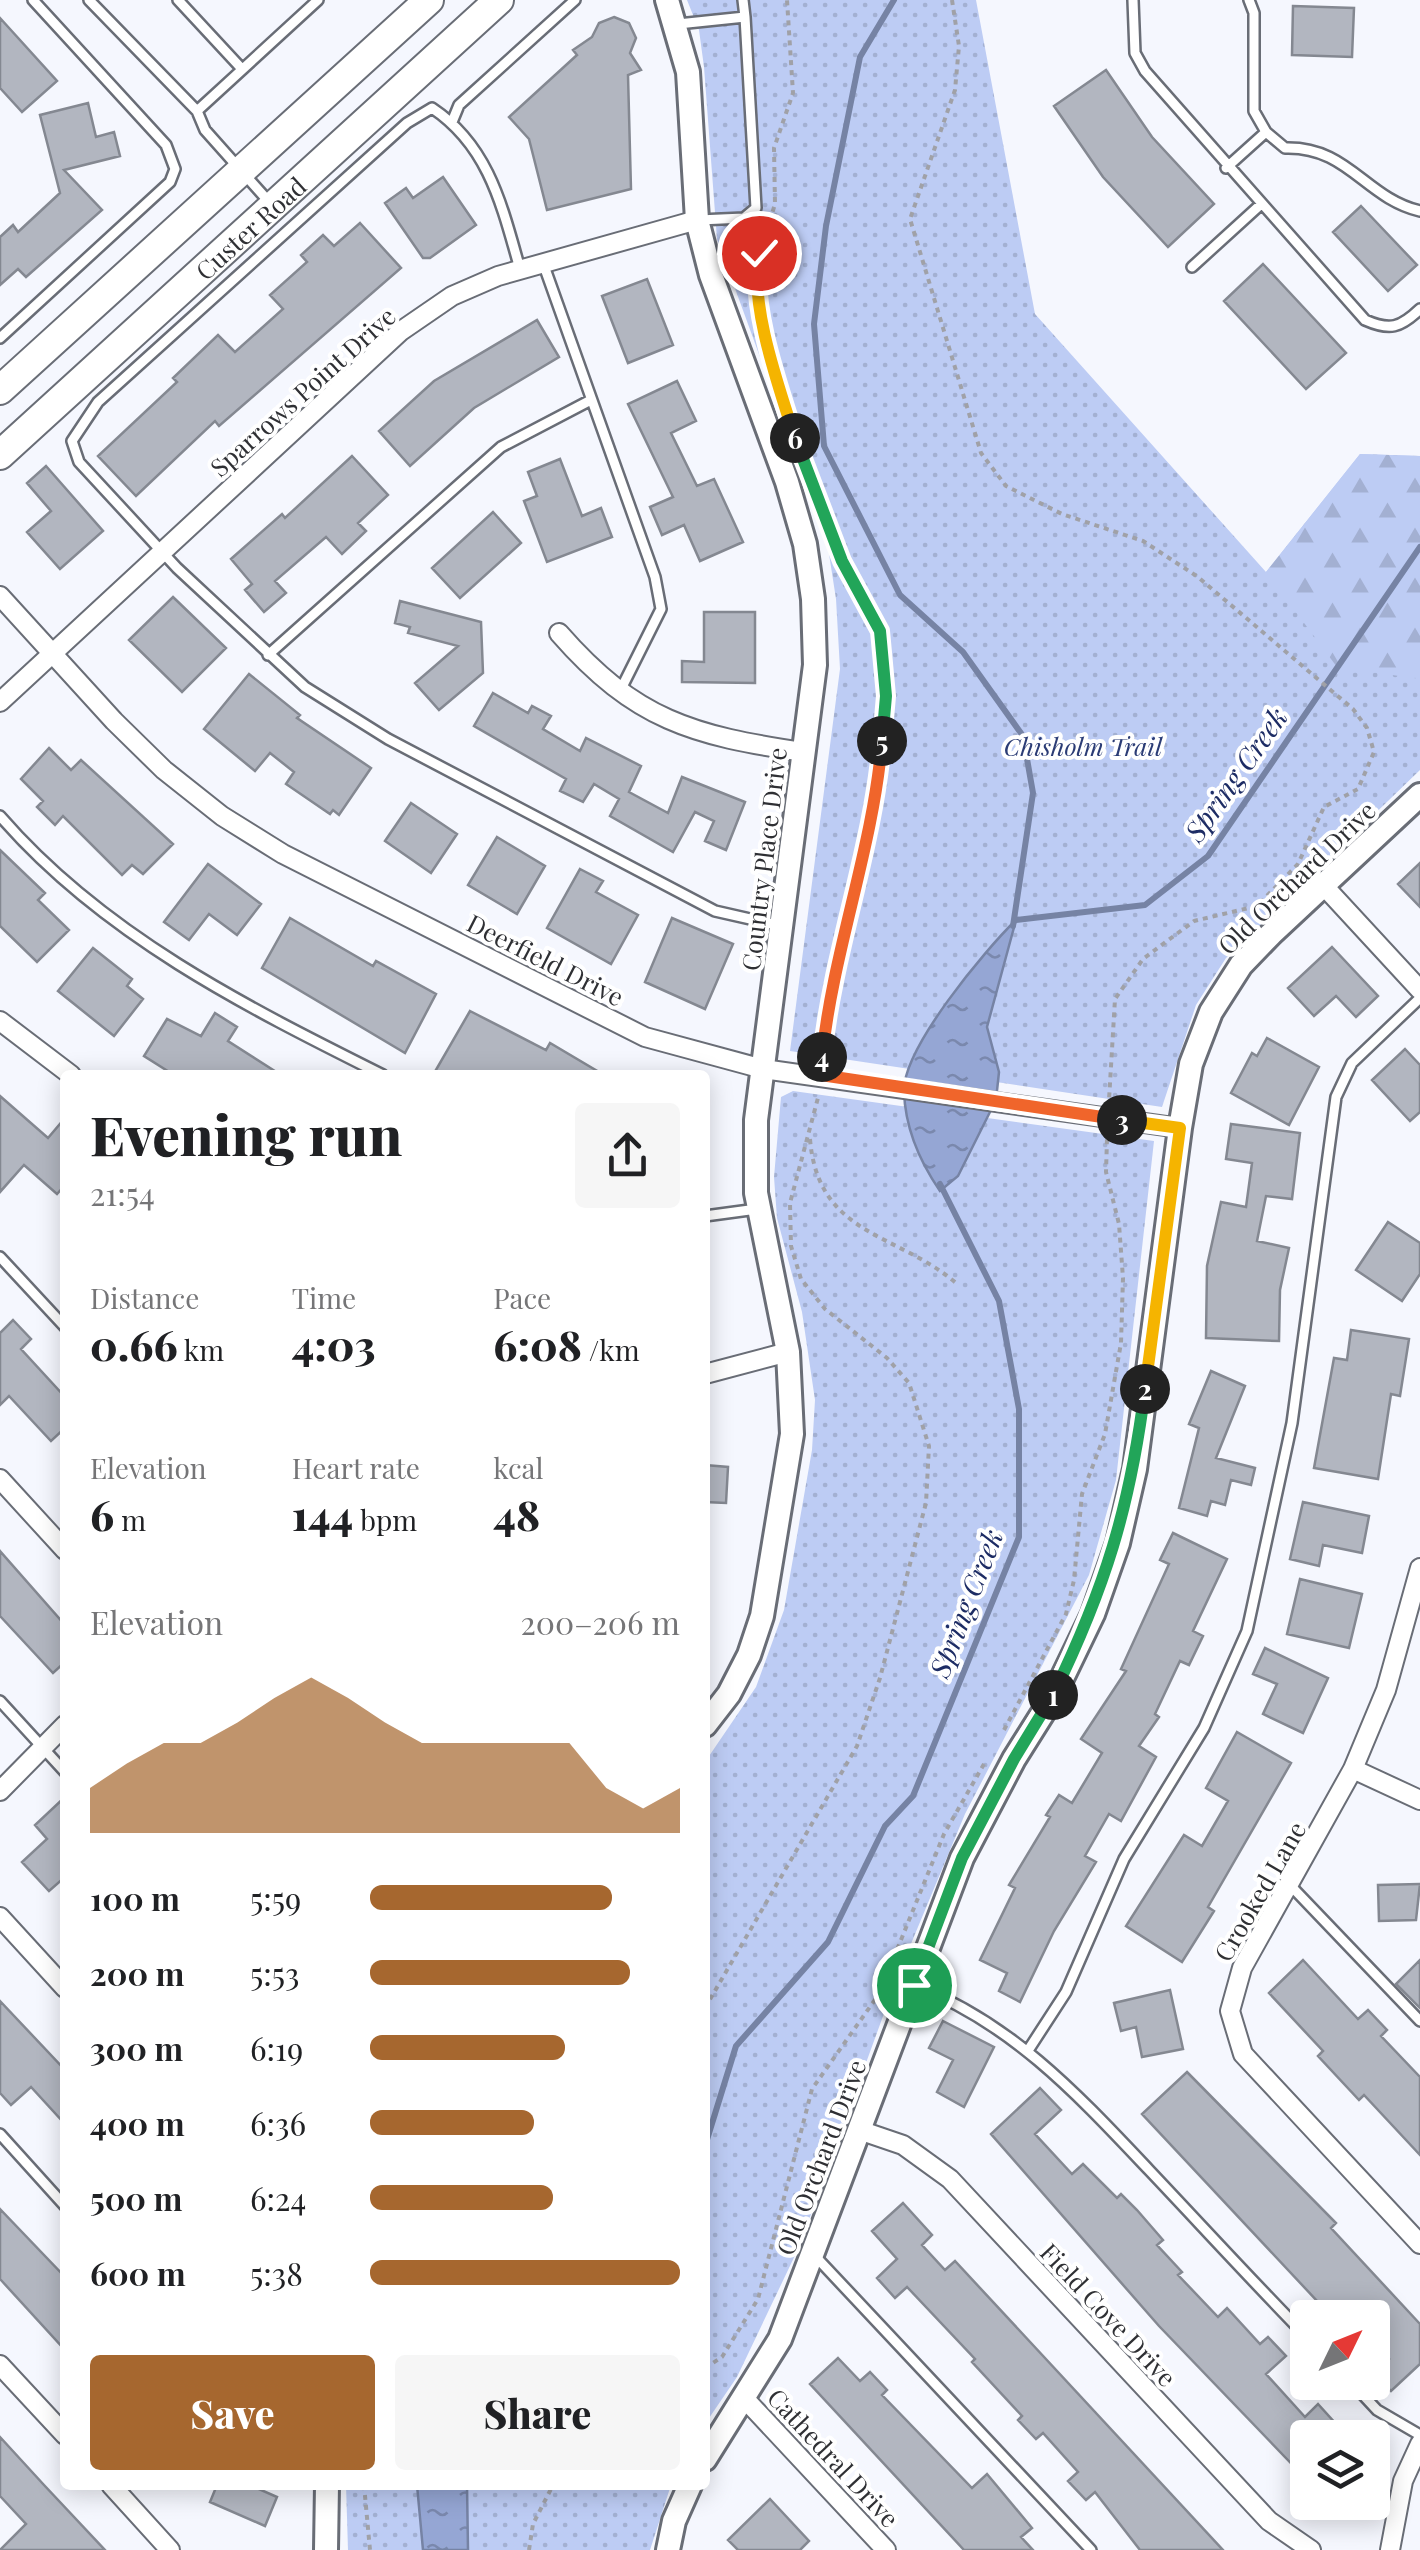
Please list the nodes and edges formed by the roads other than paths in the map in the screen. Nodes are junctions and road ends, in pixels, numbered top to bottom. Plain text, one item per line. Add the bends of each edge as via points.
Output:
1 (33, 0) edge
2 (89, 0) edge
3 (178, 0) edge
4 (318, 0) edge
5 (429, 0) edge
6 (499, 0) edge
7 (574, 0) edge
8 (668, 0) edge
9 (744, 0) edge
10 (1133, 0) edge
11 (1249, 0) edge
12 (745, 17) junction
13 (678, 24) junction
14 (242, 69) junction
15 (197, 111) junction
16 (452, 122) junction
17 (1266, 132) junction
18 (1226, 168) junction
19 (240, 172) junction
20 (273, 206) junction
21 (1260, 206) junction
22 (1420, 210) edge
23 (697, 220) junction
24 (543, 263) junction
25 (1192, 267) dead end
26 (520, 269) junction
27 (1420, 309) edge
28 (0, 338) edge
29 (0, 390) edge
30 (589, 401) junction
31 (0, 455) edge
32 (162, 553) junction
33 (0, 596) edge
34 (559, 633) dead end
35 (54, 654) junction
36 (268, 655) junction
37 (619, 692) junction
38 (0, 702) edge
39 (804, 752) junction
40 (1420, 795) edge
41 (0, 816) edge
42 (1324, 886) junction
43 (783, 926) junction
44 (1420, 990) edge
45 (1420, 998) edge
46 (0, 1021) edge
47 (762, 1069) junction
48 (64, 1070) edge
49 (373, 1070) edge
50 (1180, 1128) junction
51 (758, 1208) junction
52 (710, 1215) edge
53 (0, 1257) edge
54 (60, 1322) edge
55 (788, 1352) junction
56 (710, 1373) edge
57 (0, 1479) edge
58 (60, 1545) edge
59 (1420, 1568) edge
60 (0, 1701) edge
61 (710, 1719) edge
62 (60, 1730) edge
63 (42, 1747) junction
64 (60, 1767) edge
65 (1353, 1769) junction
66 (0, 1791) edge
67 (1420, 1800) edge
68 (1290, 1885) junction
69 (0, 1918) edge
70 (60, 1983) edge
71 (914, 1985) junction
72 (1420, 2020) edge
73 (1029, 2049) junction
74 (859, 2130) junction
75 (0, 2134) edge
76 (60, 2200) edge
77 (1420, 2244) edge
78 (813, 2254) junction
79 (1290, 2319) edge
80 (0, 2364) edge
81 (745, 2399) junction
82 (1367, 2400) edge
83 (60, 2430) edge
84 (1420, 2435) edge
85 (1420, 2444) edge
86 (710, 2452) edge
87 (115, 2490) edge
88 (327, 2490) edge
89 (688, 2490) edge
90 (170, 2550) edge
91 (326, 2550) edge
92 (668, 2550) edge
93 (886, 2550) edge
94 (1091, 2550) edge
95 (1311, 2550) edge
96 (1390, 2550) edge

1 - 28 lane via 166,144 175,170 170,182
2 - 15 lane
3 - 14 lane
4 - 14 lane
5 - 19 main road, Custer Road
6 - 20 main road, Custer Road
7 - 16 lane via 459,104
8 - 13 street, Country Place Drive
9 - 12 lane
10 - 18 lane via 1134,53
11 - 17 lane via 1254,111
12 - 13 lane
12 - 23 lane via 756,208 744,218
13 - 23 street, Country Place Drive via 688,72
14 - 15 lane
15 - 19 lane
16 - 26 lane via 470,139 495,188
16 - 32 lane via 432,108 407,123 82,422 72,441 79,462
17 - 18 lane
17 - 22 lane via 1284,148 1329,153 1402,206
18 - 21 lane
19 - 20 lane
19 - 29 main road, Custer Road
20 - 31 main road, Custer Road
21 - 25 lane
21 - 27 lane via 1365,320 1402,326
23 - 24 street, Sparrows Point Drive
23 - 39 street, Country Place Drive via 805,544 815,665
24 - 26 street, Sparrows Point Drive
24 - 30 lane
26 - 32 street, Sparrows Point Drive via 452,296 401,331
30 - 36 lane via 501,447
30 - 37 lane via 655,576 661,609
32 - 35 street, Sparrows Point Drive
32 - 36 lane
33 - 35 street, Deerfield Drive
34 - 37 street
35 - 38 street, Sparrows Point Drive
35 - 47 street, Deerfield Drive via 164,770 284,854 645,1037
36 - 43 lane via 388,740 715,910
37 - 39 street via 718,740
39 - 43 street, Country Place Drive
40 - 42 street, Old Orchard Drive
41 - 49 lane via 32,854 122,928 251,1010
42 - 44 street
42 - 50 street, Old Orchard Drive via 1241,965 1211,1012 1191,1064
43 - 47 street, Country Place Drive
45 - 73 lane via 1352,1063 1336,1097 1292,1423 1247,1630 1204,1728 1124,1859 1066,1992
46 - 48 street
47 - 50 street, Deerfield Drive
47 - 51 street, Country Place Drive
50 - 71 street, Old Orchard Drive via 1135,1469 1118,1543 1061,1681 962,1858
51 - 52 lane
51 - 55 street, Country Place Drive
53 - 54 lane
55 - 56 street
55 - 61 street, Country Place Drive via 792,1434 762,1616 749,1655
57 - 58 street
59 - 65 street, Crooked Lane via 1386,1690
60 - 63 lane
62 - 63 street
63 - 64 lane
63 - 66 street
65 - 67 street
65 - 68 street, Crooked Lane
68 - 72 lane
68 - 77 street, Crooked Lane via 1232,1993 1236,2040
69 - 70 street
71 - 73 lane via 962,2004
71 - 74 street, Old Orchard Drive
73 - 79 lane
74 - 78 street, Old Orchard Drive
74 - 95 street, Field Cove Drive via 903,2145 950,2179 1269,2521
75 - 76 lane
78 - 81 street, Old Orchard Drive via 780,2339
78 - 94 lane
80 - 83 street
81 - 86 street, Old Orchard Drive
81 - 93 street, Cathedral Drive
82 - 84 lane
85 - 96 street via 1403,2481
87 - 90 street
88 - 91 street
89 - 92 street

